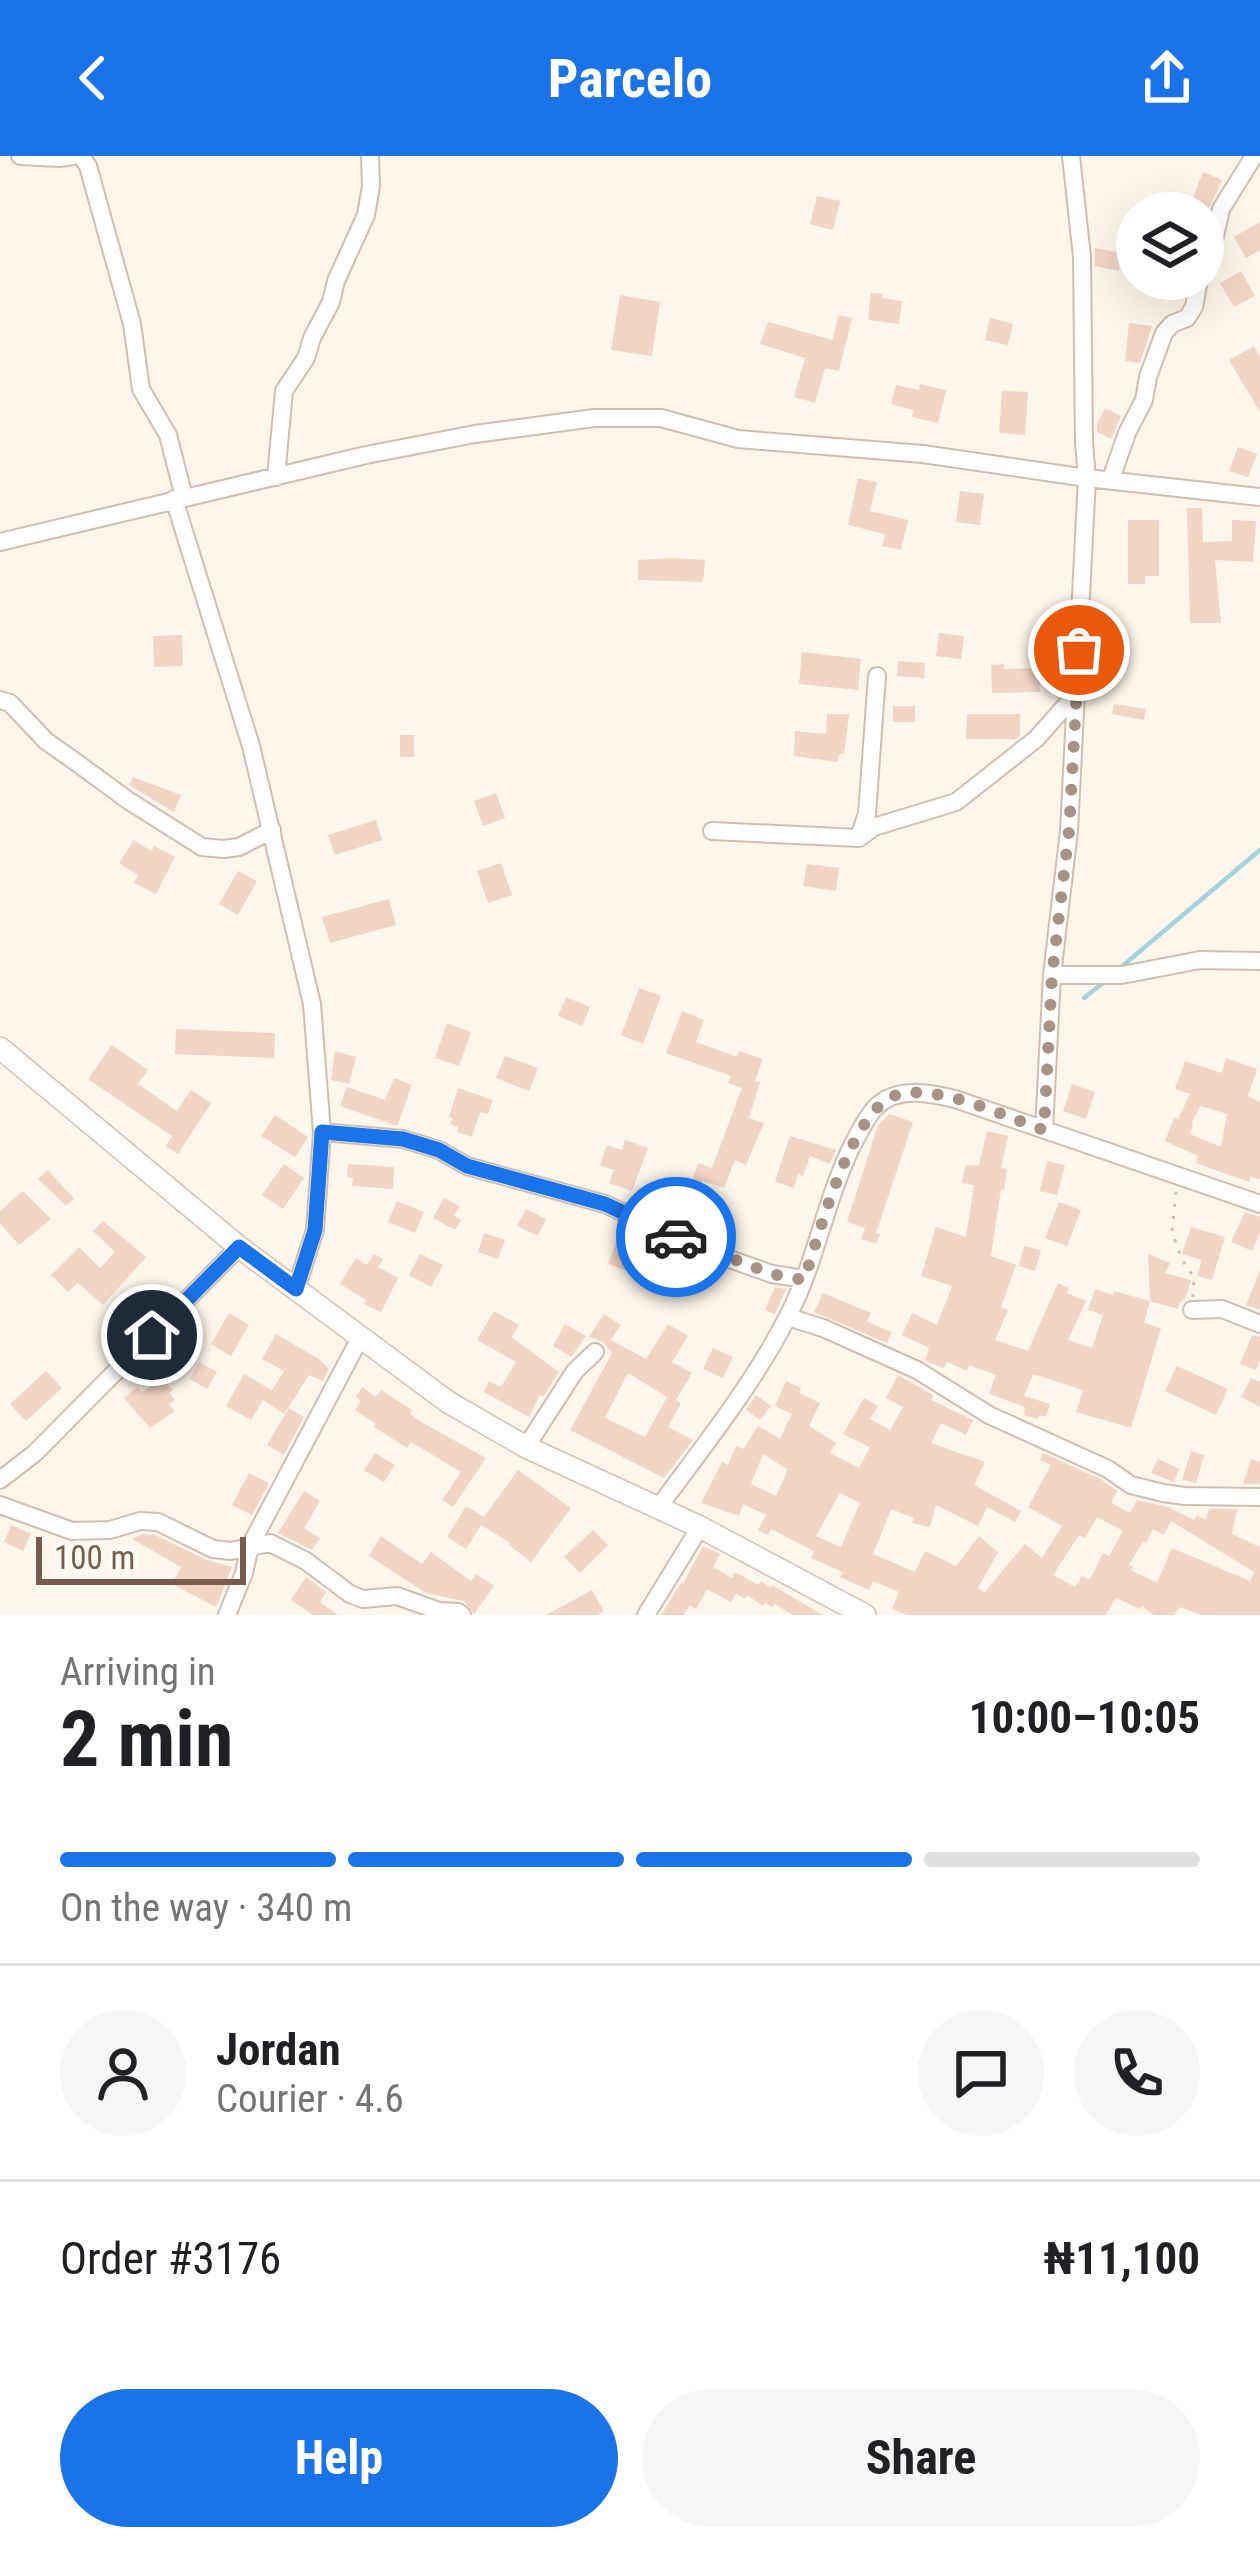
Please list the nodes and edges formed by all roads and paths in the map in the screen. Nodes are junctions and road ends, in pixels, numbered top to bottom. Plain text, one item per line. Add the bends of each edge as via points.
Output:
1 (20, 156) edge
2 (77, 156) edge
3 (370, 156) edge
4 (1070, 156) edge
5 (1254, 156) edge
6 (1224, 204) edge
7 (1195, 300) edge
8 (276, 477) junction
9 (1087, 478) junction
10 (1111, 479) junction
11 (1260, 497) edge
12 (179, 498) junction
13 (0, 542) edge
14 (877, 676) dead end
15 (1077, 693) junction
16 (0, 700) edge
17 (272, 830) junction
18 (712, 831) dead end
19 (859, 838) junction
20 (239, 847) junction
21 (279, 856) junction
22 (1260, 961) edge
23 (1052, 975) junction
24 (0, 1048) edge
25 (1044, 1130) junction
26 (322, 1132) junction
27 (1178, 1177) junction
28 (1260, 1204) edge
29 (239, 1247) junction
30 (804, 1280) junction
31 (296, 1289) junction
32 (1192, 1310) joint
33 (788, 1317) junction
34 (1260, 1324) edge
35 (360, 1338) junction
36 (595, 1352) dead end
37 (526, 1447) junction
38 (0, 1480) edge
39 (1260, 1497) edge
40 (0, 1505) edge
41 (658, 1508) junction
42 (269, 1511) junction
43 (700, 1527) junction
44 (270, 1543) junction
45 (250, 1546) junction
46 (397, 1596) junction
47 (852, 1612) edge
48 (227, 1615) edge
49 (382, 1615) edge
50 (462, 1615) edge
51 (646, 1615) edge

1 - 2 street
2 - 12 street via 88,166 132,324 141,389 167,434
3 - 8 street via 366,215 306,358 284,391
4 - 9 street via 1082,257
5 - 6 street
7 - 10 street via 1187,318 1164,333
8 - 9 street via 476,434 661,418 738,439
8 - 12 street
9 - 10 street
9 - 15 street
10 - 11 street
12 - 13 street
12 - 17 street
14 - 19 street
15 - 19 street via 1036,739 956,802
15 - 23 street
16 - 20 street via 59,751 202,847
17 - 20 street
17 - 21 street
18 - 19 street
20 - 21 street
21 - 26 street via 312,1004
22 - 23 street
23 - 25 street
24 - 29 main road
25 - 27 street
25 - 30 street via 930,1094 883,1101 843,1163
26 - 30 street via 439,1150
26 - 31 street via 315,1230
27 - 28 street
27 - 32 path via 1172,1232 1194,1277
29 - 31 main road
29 - 38 street
30 - 33 street
31 - 35 main road
32 - 34 street via 1222,1309
33 - 39 street via 917,1370 1131,1485
33 - 41 street
35 - 37 main road
35 - 42 street
36 - 37 street
37 - 41 main road
40 - 45 street via 72,1531 158,1522 214,1549
41 - 43 main road
42 - 44 street
42 - 45 street
43 - 47 main road
43 - 51 street
44 - 45 street
44 - 46 street via 350,1594
45 - 48 street
46 - 49 street
46 - 50 street

